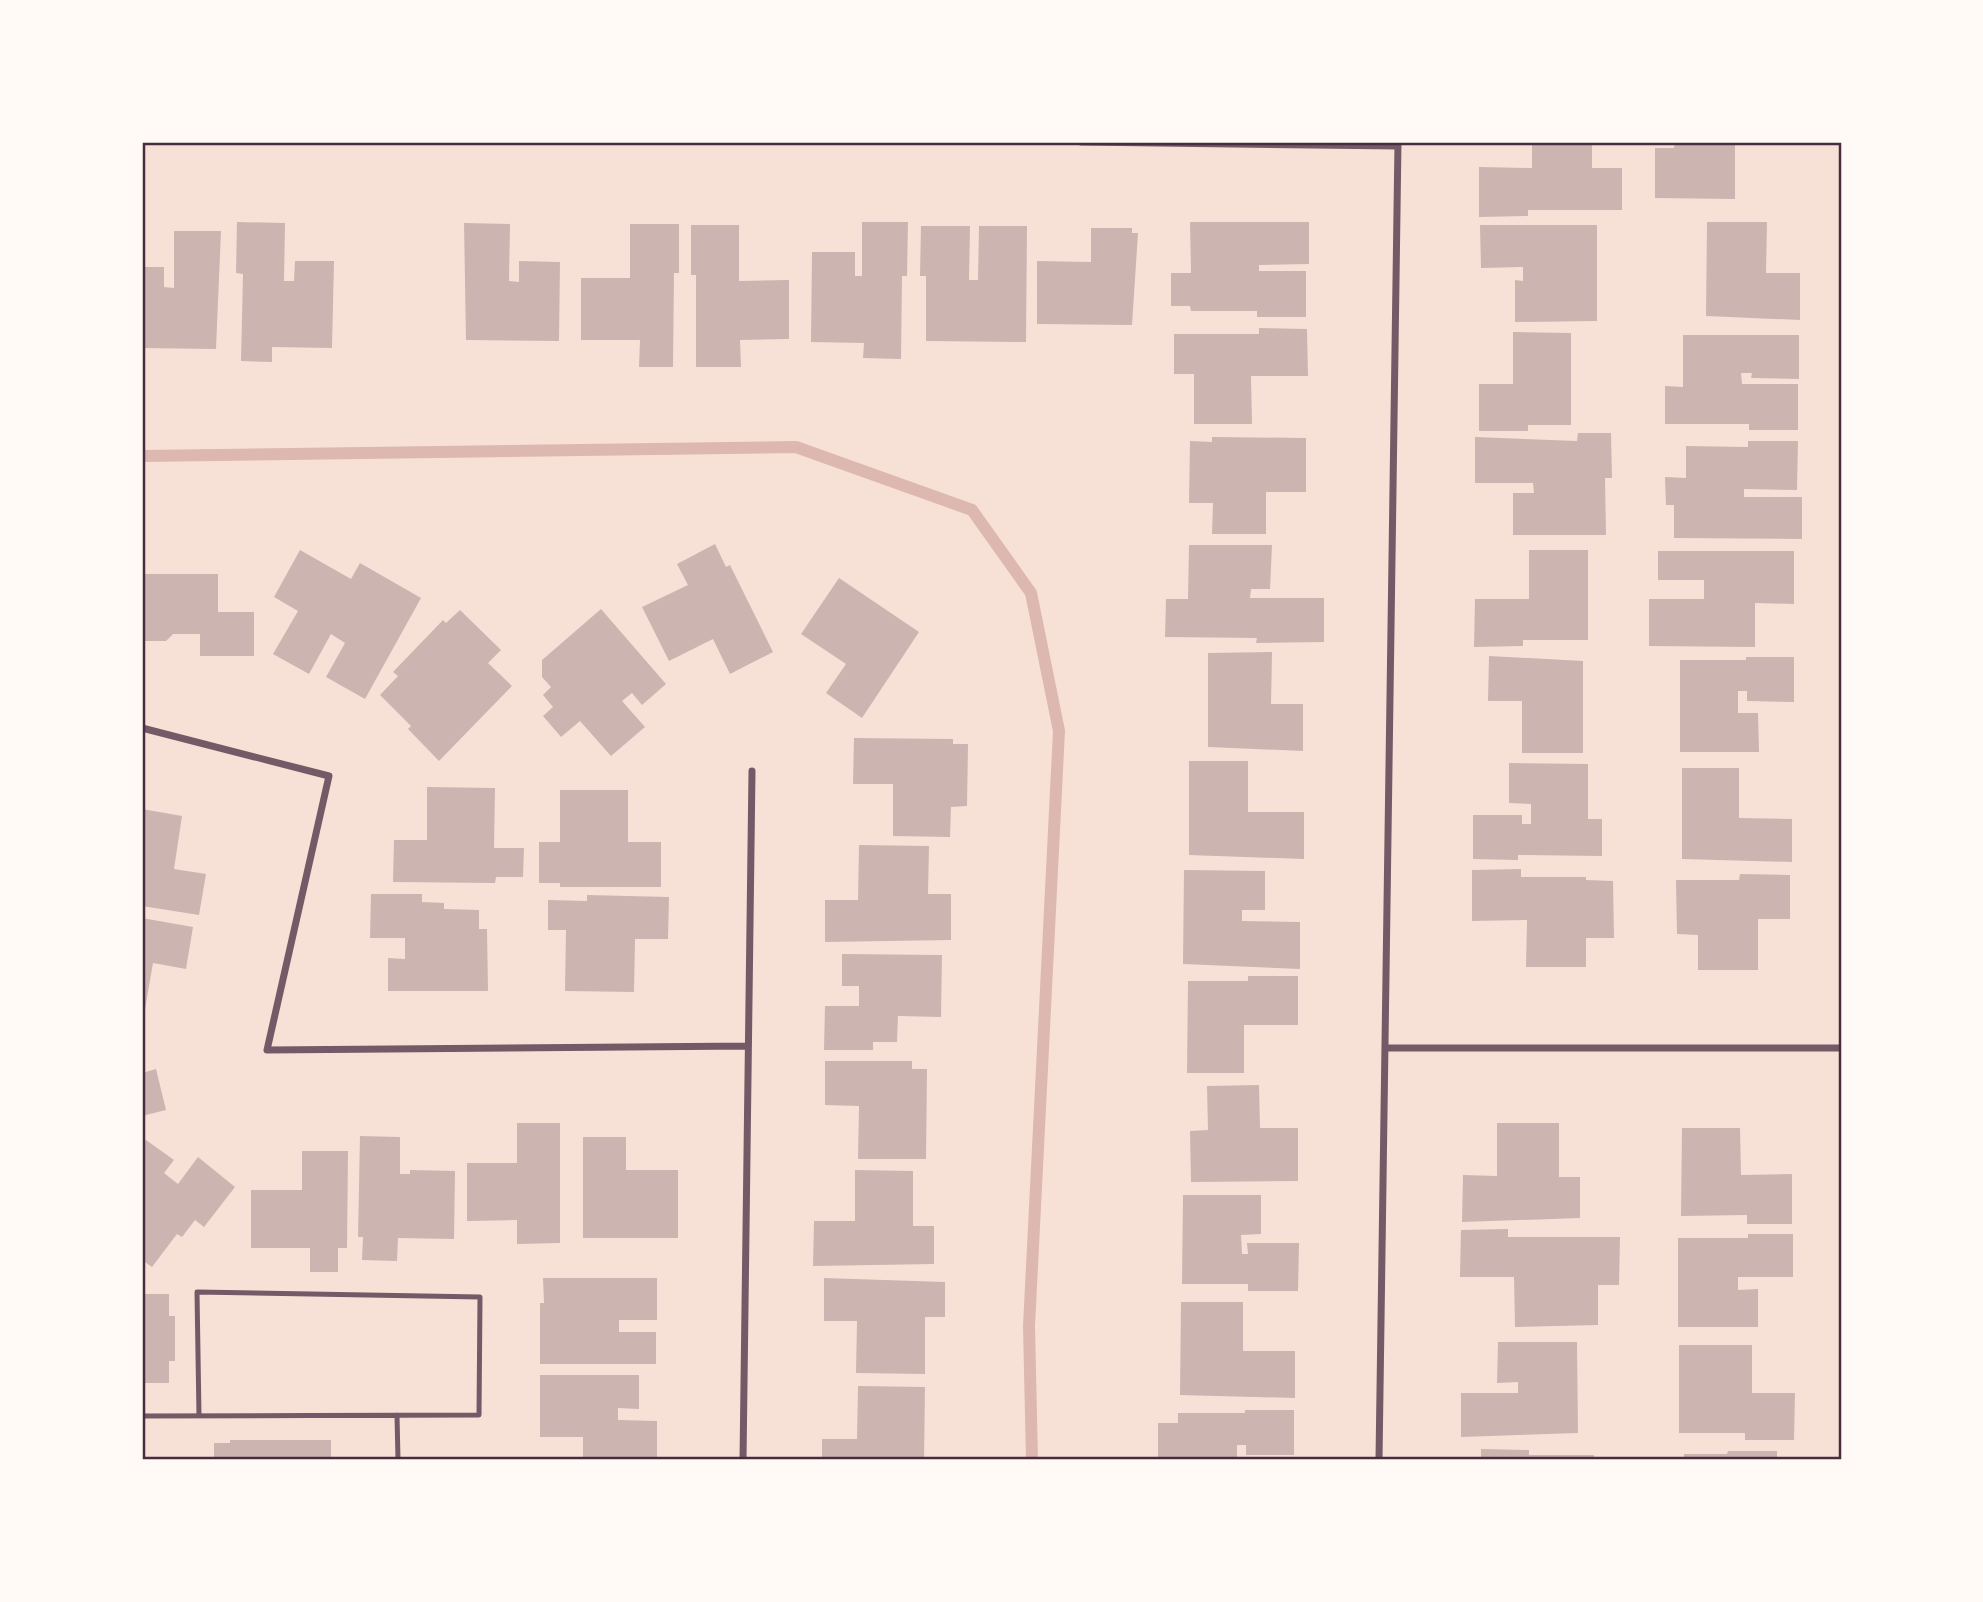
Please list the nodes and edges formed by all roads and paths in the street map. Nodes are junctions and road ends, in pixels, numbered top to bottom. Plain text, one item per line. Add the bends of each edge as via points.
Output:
1 (1081, 142) edge
2 (1398, 144) edge
3 (142, 729) edge
4 (752, 771) dead end
5 (748, 1046) junction
6 (1388, 1048) junction
7 (1841, 1048) edge
8 (397, 1415) junction
9 (142, 1416) edge
10 (199, 1416) junction
11 (398, 1460) edge
12 (743, 1460) edge
13 (1379, 1460) edge

1 - 2 street
2 - 6 street
3 - 5 street via 329,776 267,1049
4 - 5 street
5 - 12 street
6 - 7 street
6 - 13 street
8 - 10 lane
8 - 10 lane via 479,1415 480,1297 197,1292
8 - 11 lane
9 - 10 lane

